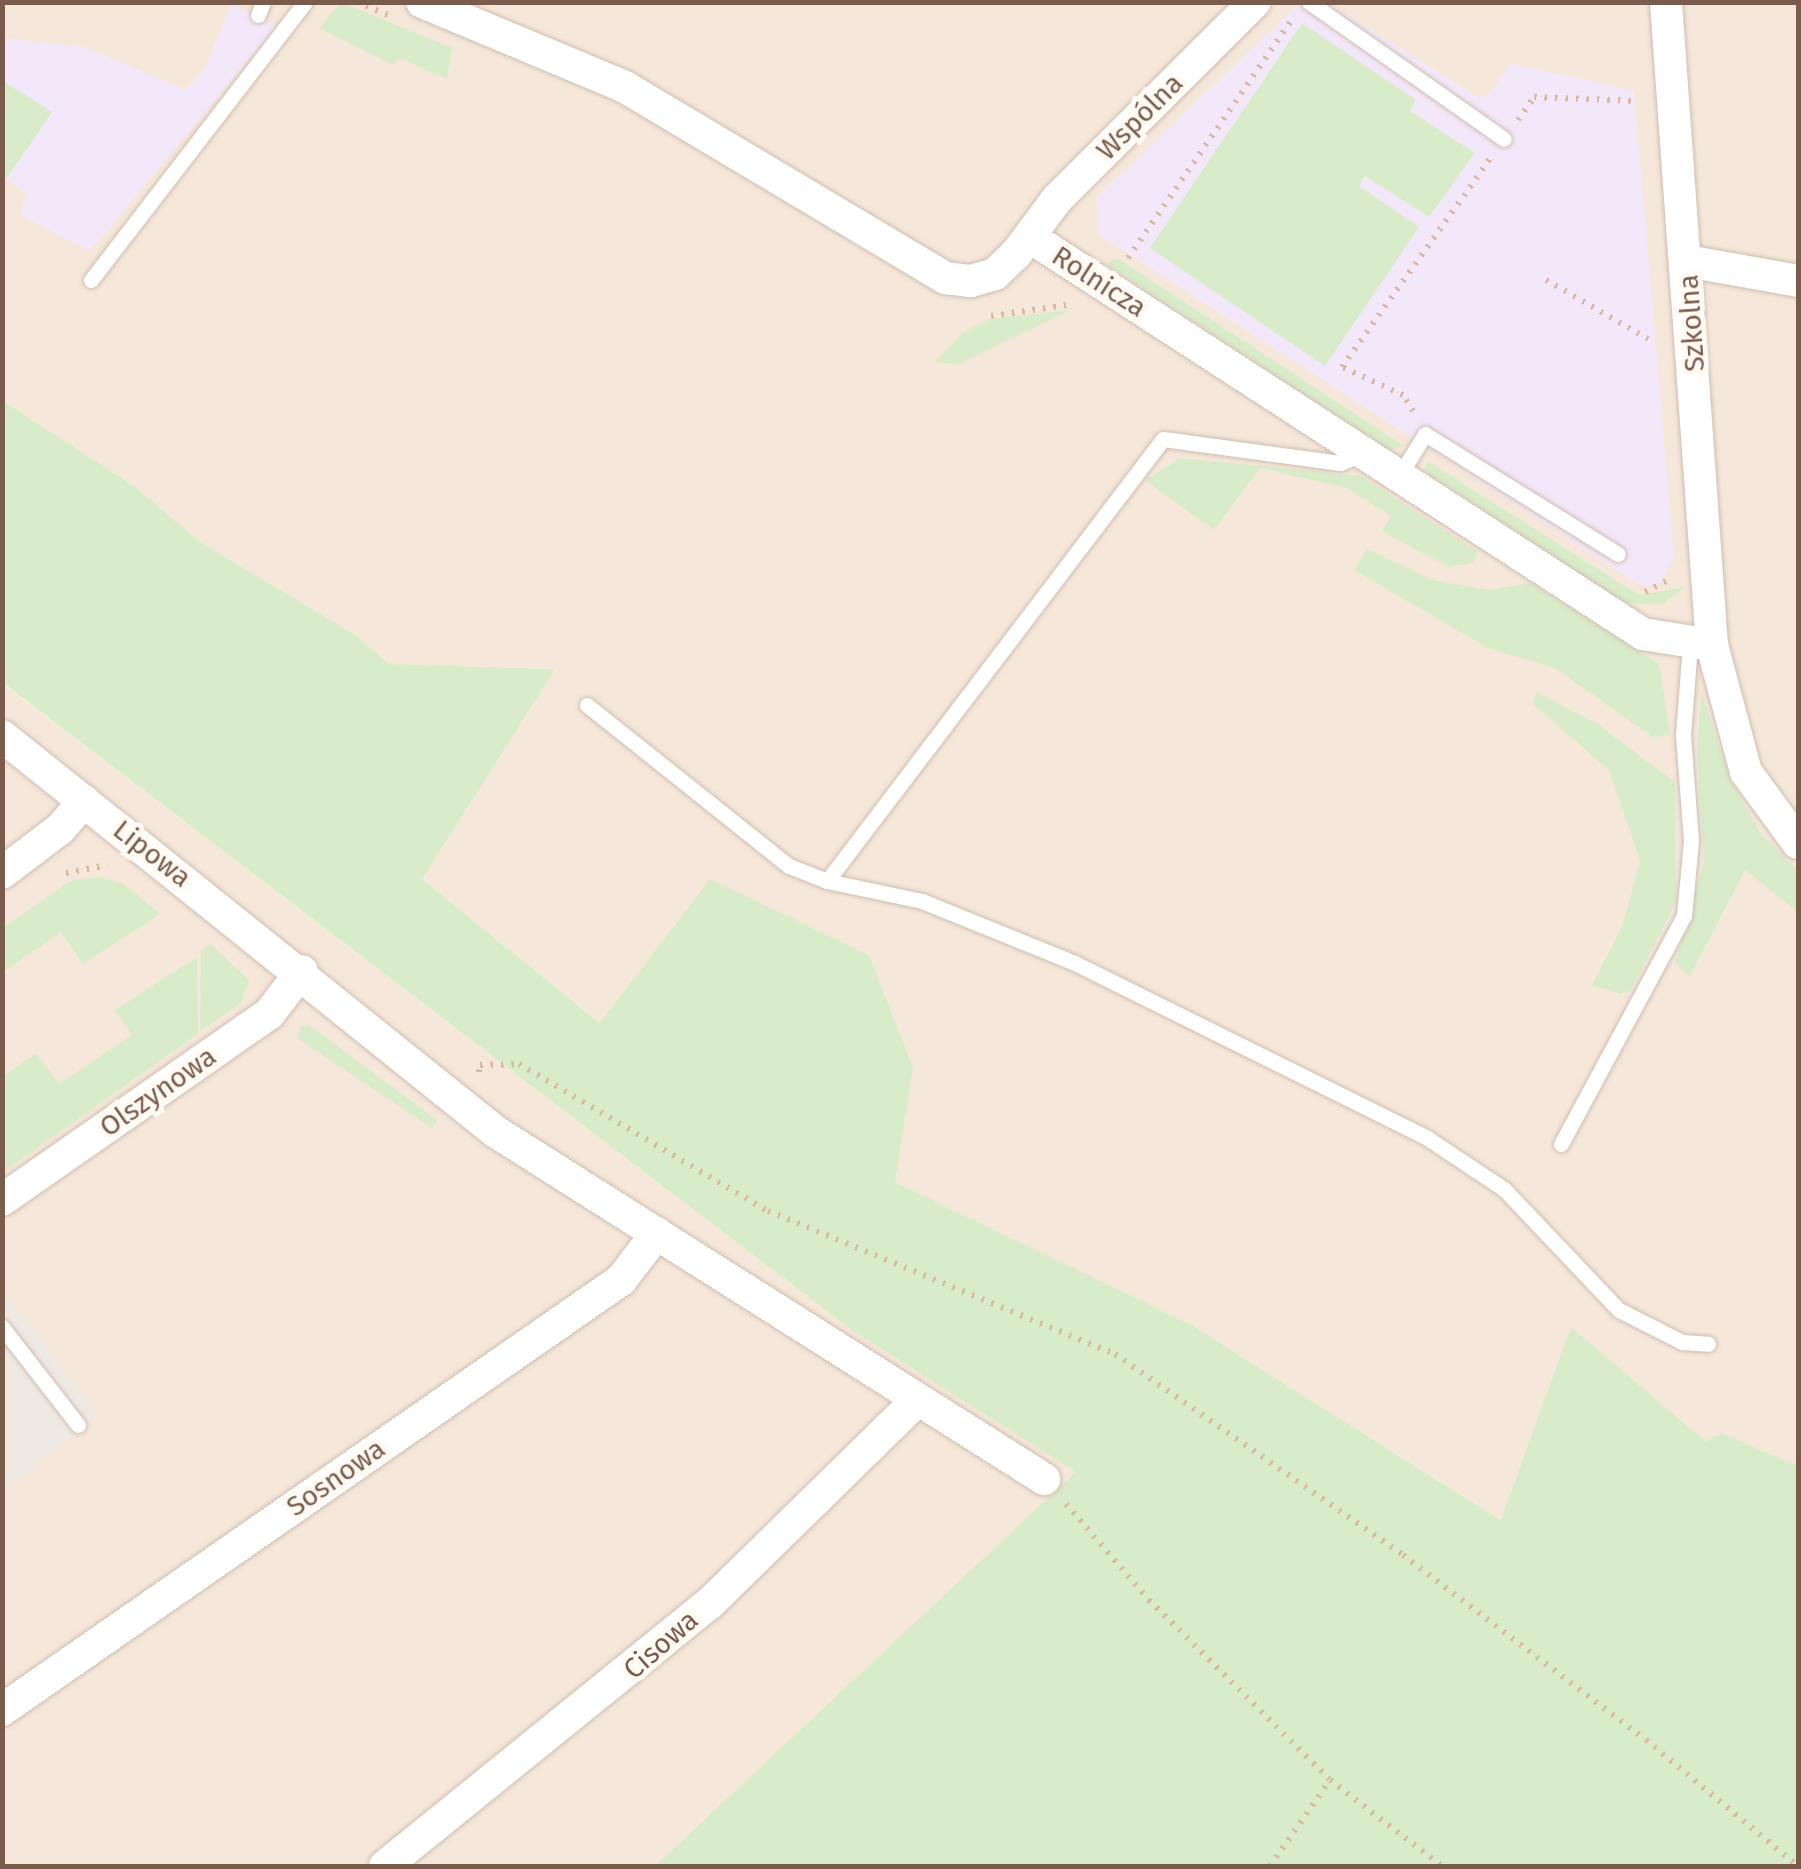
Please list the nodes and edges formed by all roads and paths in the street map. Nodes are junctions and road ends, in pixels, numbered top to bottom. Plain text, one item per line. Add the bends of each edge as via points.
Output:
1 (305, 2) edge
2 (422, 2) edge
3 (1254, 2) edge
4 (1666, 2) edge
5 (1305, 4) edge
6 (1650, 101) dead end
7 (1504, 140) junction
8 (1030, 237) junction
9 (1117, 251) dead end
10 (1128, 258) junction
11 (1688, 261) junction
12 (1144, 269) dead end
13 (91, 280) dead end
14 (1546, 280) dead end
15 (1798, 281) edge
16 (1663, 330) dead end
17 (1431, 437) junction
18 (1363, 453) junction
19 (1398, 476) junction
20 (1618, 554) dead end
21 (1678, 574) dead end
22 (1629, 587) dead end
23 (1701, 645) junction
24 (587, 704) dead end
25 (2, 736) edge
26 (84, 801) junction
27 (1798, 843) edge
28 (116, 864) dead end
29 (2, 873) edge
30 (827, 881) junction
31 (50, 884) dead end
32 (302, 972) junction
33 (490, 1087) dead end
34 (1560, 1144) dead end
35 (2, 1200) edge
36 (657, 1234) junction
37 (2, 1327) edge
38 (1708, 1344) dead end
39 (917, 1400) junction
40 (78, 1425) dead end
41 (1044, 1479) joint
42 (2, 1710) edge
43 (1330, 1780) junction
44 (386, 1866) edge
45 (1270, 1866) edge
46 (1442, 1866) edge
47 (1798, 1866) edge

1 - 13 lane
2 - 8 street, Rolnicza via 626,87 945,278 995,274
3 - 8 street, Wspólna via 1057,200
4 - 11 street, Szkolna
5 - 7 lane
5 - 10 path
6 - 7 path via 1534,98
7 - 17 path via 1342,367 1402,395
8 - 18 street, Rolnicza
9 - 10 path
10 - 12 path
11 - 15 street
11 - 23 street, Szkolna
14 - 16 path via 1639,338 1661,345
17 - 19 lane via 1425,434
17 - 20 lane
18 - 19 street, Rolnicza
18 - 30 lane via 1340,462 1163,440
19 - 23 street, Rolnicza via 1643,634
21 - 22 path via 1648,592
23 - 27 street, Szkolna via 1746,772
23 - 34 lane via 1684,735 1691,840 1684,916
24 - 30 lane via 789,866
25 - 26 street, Lipowa
26 - 29 street via 60,829
26 - 32 street, Lipowa
28 - 31 path via 84,866
30 - 38 lane via 922,901 1075,964 1412,1130 1504,1189 1619,1310 1667,1336
32 - 35 street, Olszynowa via 269,1014
32 - 36 street, Lipowa via 496,1132
33 - 47 path via 478,1077 480,1064 519,1064 768,1211 1115,1354 1403,1556 1646,1740
36 - 39 street, Lipowa
36 - 42 street, Sosnowa via 620,1280
37 - 40 lane
39 - 41 street, Lipowa
39 - 44 street, Cisowa via 709,1604
41 - 43 path via 1148,1600
43 - 45 path
43 - 46 path

